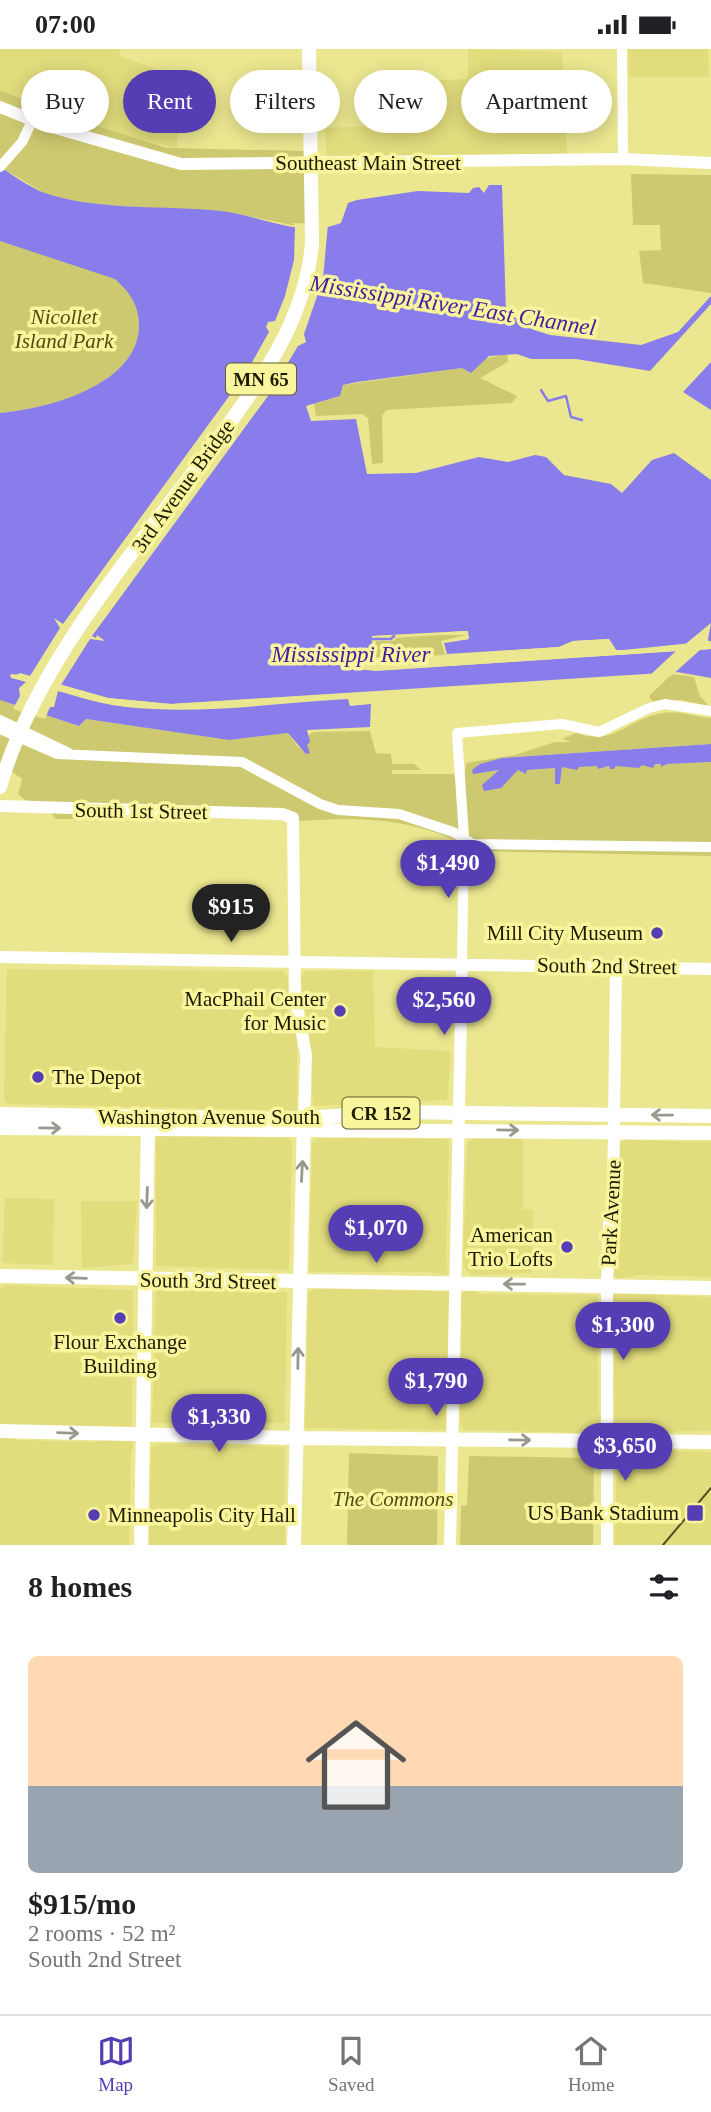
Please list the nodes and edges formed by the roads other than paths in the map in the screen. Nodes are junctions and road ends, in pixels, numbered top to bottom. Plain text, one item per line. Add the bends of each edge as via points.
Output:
1 (309, 49) edge
2 (622, 49) edge
3 (0, 107) edge
4 (21, 116) edge
5 (25, 133) edge
6 (74, 133) edge
7 (623, 159) junction
8 (711, 163) edge
9 (0, 167) edge
10 (711, 711) edge
11 (0, 720) edge
12 (0, 729) edge
13 (70, 754) junction
14 (0, 787) edge
15 (0, 806) edge
16 (464, 838) junction
17 (711, 847) edge
18 (0, 957) edge
19 (295, 961) junction
20 (462, 963) junction
21 (616, 965) junction
22 (711, 969) edge
23 (458, 1112) junction
24 (0, 1114) edge
25 (614, 1115) junction
26 (711, 1116) edge
27 (148, 1124) junction
28 (304, 1125) junction
29 (0, 1128) edge
30 (458, 1129) junction
31 (614, 1132) junction
32 (711, 1133) edge
33 (0, 1276) edge
34 (145, 1280) junction
35 (300, 1283) junction
36 (455, 1283) junction
37 (607, 1286) junction
38 (711, 1288) edge
39 (0, 1431) edge
40 (142, 1435) junction
41 (296, 1438) junction
42 (452, 1439) junction
43 (609, 1442) junction
44 (711, 1442) edge
45 (141, 1545) edge
46 (294, 1545) edge
47 (450, 1545) edge
48 (607, 1545) edge

1 - 14 main road, 3rd Avenue Bridge / MN 65 via 311,258 302,299 254,390 55,664 30,711
2 - 7 street
3 - 4 street, Southeast Main Street
5 - 9 street
6 - 7 street, Southeast Main Street via 181,164
7 - 8 street, Southeast Main Street
10 - 16 street via 665,704 599,732 562,724 457,733
11 - 13 street
12 - 13 street via 40,749
13 - 16 street via 242,762 320,804 338,810 399,814
15 - 19 street, South 1st Street via 282,814 293,818
16 - 17 street via 473,844
16 - 20 street
18 - 19 street, South 2nd Street
19 - 20 street, South 2nd Street
19 - 28 street via 295,997 306,1055
20 - 21 street, South 2nd Street
20 - 23 street
21 - 22 street, South 2nd Street
21 - 25 street, Park Avenue
23 - 25 main road, Washington Avenue South / CR 152
23 - 28 main road, Washington Avenue South / CR 152 via 393,1112
23 - 30 street
24 - 27 main road, Washington Avenue South / CR 152
26 -> 25 main road, Washington Avenue South / CR 152
25 - 31 street, Park Avenue
27 - 28 main road, Washington Avenue South / CR 152
29 -> 27 main road, Washington Avenue South / CR 152
27 -> 34 main road
28 - 30 main road, Washington Avenue South / CR 152
35 -> 28 main road
30 -> 31 main road, Washington Avenue South / CR 152
30 - 36 street
31 - 32 main road, Washington Avenue South / CR 152
31 - 37 street, Park Avenue
34 -> 33 main road, South 3rd Street
34 - 35 main road, South 3rd Street
34 - 40 main road
35 - 36 main road, South 3rd Street
41 -> 35 main road
37 -> 36 main road, South 3rd Street
36 - 42 street
37 - 38 main road, South 3rd Street
37 - 43 street, Park Avenue via 605,1427
39 -> 40 main road
40 - 41 main road
40 - 45 main road
41 - 42 main road
41 - 46 main road
42 -> 43 main road
42 - 47 street
43 - 44 main road
43 - 48 street, Park Avenue

